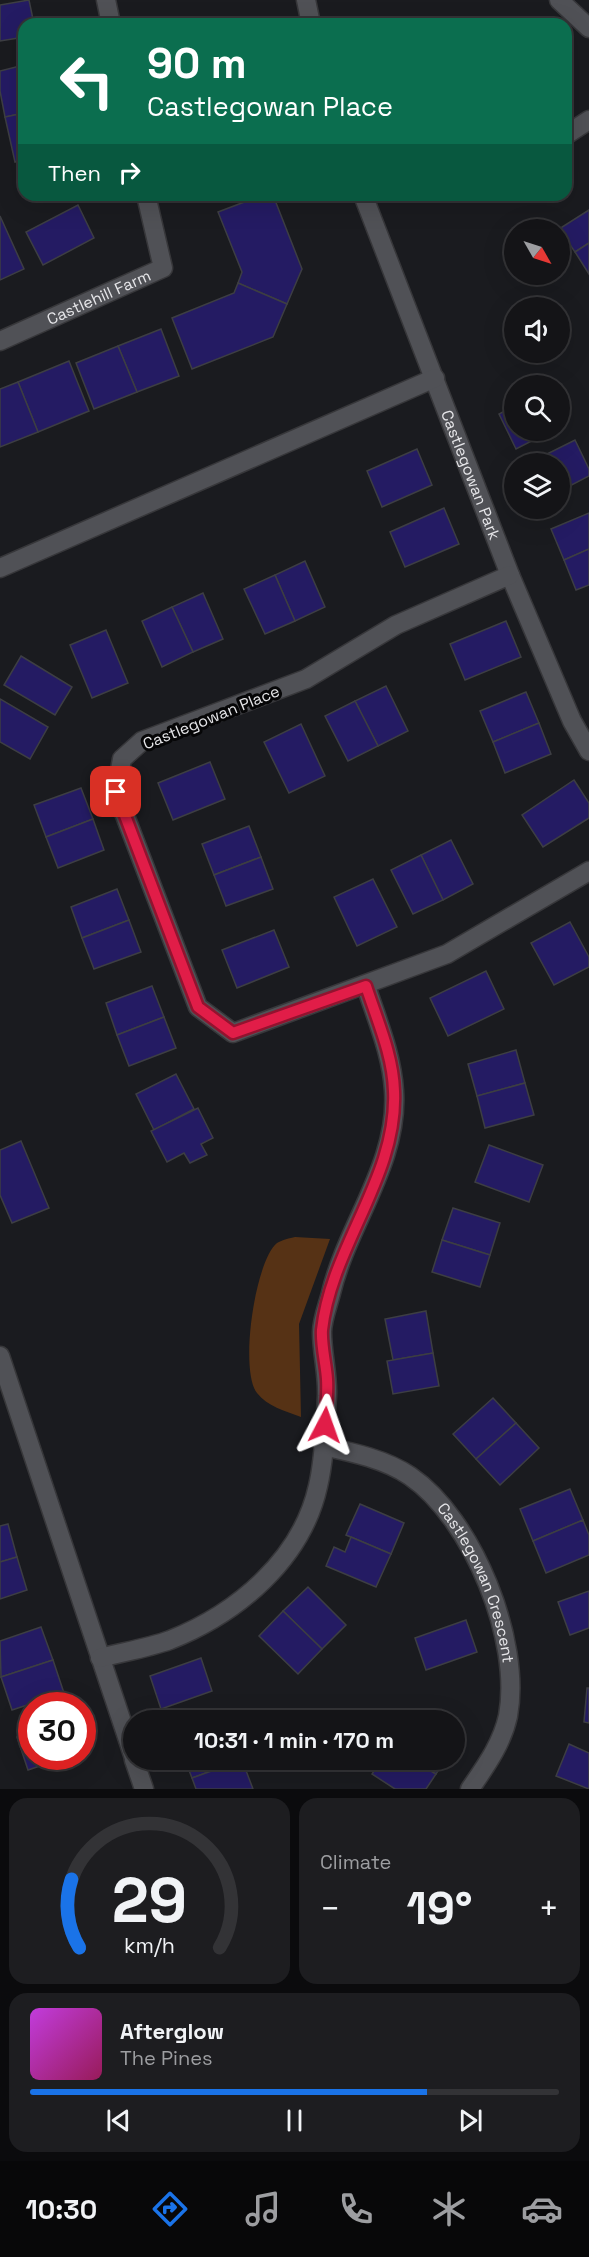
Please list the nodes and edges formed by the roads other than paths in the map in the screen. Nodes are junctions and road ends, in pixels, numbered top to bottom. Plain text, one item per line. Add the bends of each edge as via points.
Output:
1 (106, 0) edge
2 (306, 0) edge
3 (559, 0) edge
4 (110, 18) edge
5 (310, 18) edge
6 (589, 28) edge
7 (589, 120) edge
8 (572, 131) edge
9 (147, 201) edge
10 (365, 201) edge
11 (0, 341) edge
12 (435, 378) junction
13 (0, 567) edge
14 (510, 575) junction
15 (589, 751) edge
16 (589, 871) edge
17 (366, 986) junction
18 (0, 1356) edge
19 (323, 1446) junction
20 (100, 1658) junction
21 (123, 1726) edge
22 (138, 1770) edge
23 (144, 1789) edge
24 (470, 1789) edge

1 - 4 street
2 - 5 street
3 - 6 street
7 - 8 street
9 - 11 street, Castlehill Farm via 163,268
10 - 12 street, Castlegowan Park
12 - 13 street
12 - 14 street, Castlegowan Park
14 - 15 street, Castlegowan Park via 572,721
14 - 17 street, Castlegowan Place via 396,625 306,679 142,741 122,759 116,792 198,1007 233,1033
16 - 17 street, Castlegowan Place via 447,954
17 - 19 street via 390,1057 394,1092 392,1128 379,1171 334,1281 322,1331 328,1383
18 - 20 street
19 - 20 street via 318,1485 307,1522 263,1581 235,1605 170,1640
19 - 24 street, Castlegowan Crescent via 357,1454 408,1475 441,1503 473,1550 497,1609 510,1677 507,1717 494,1753
20 - 21 street
22 - 23 street

